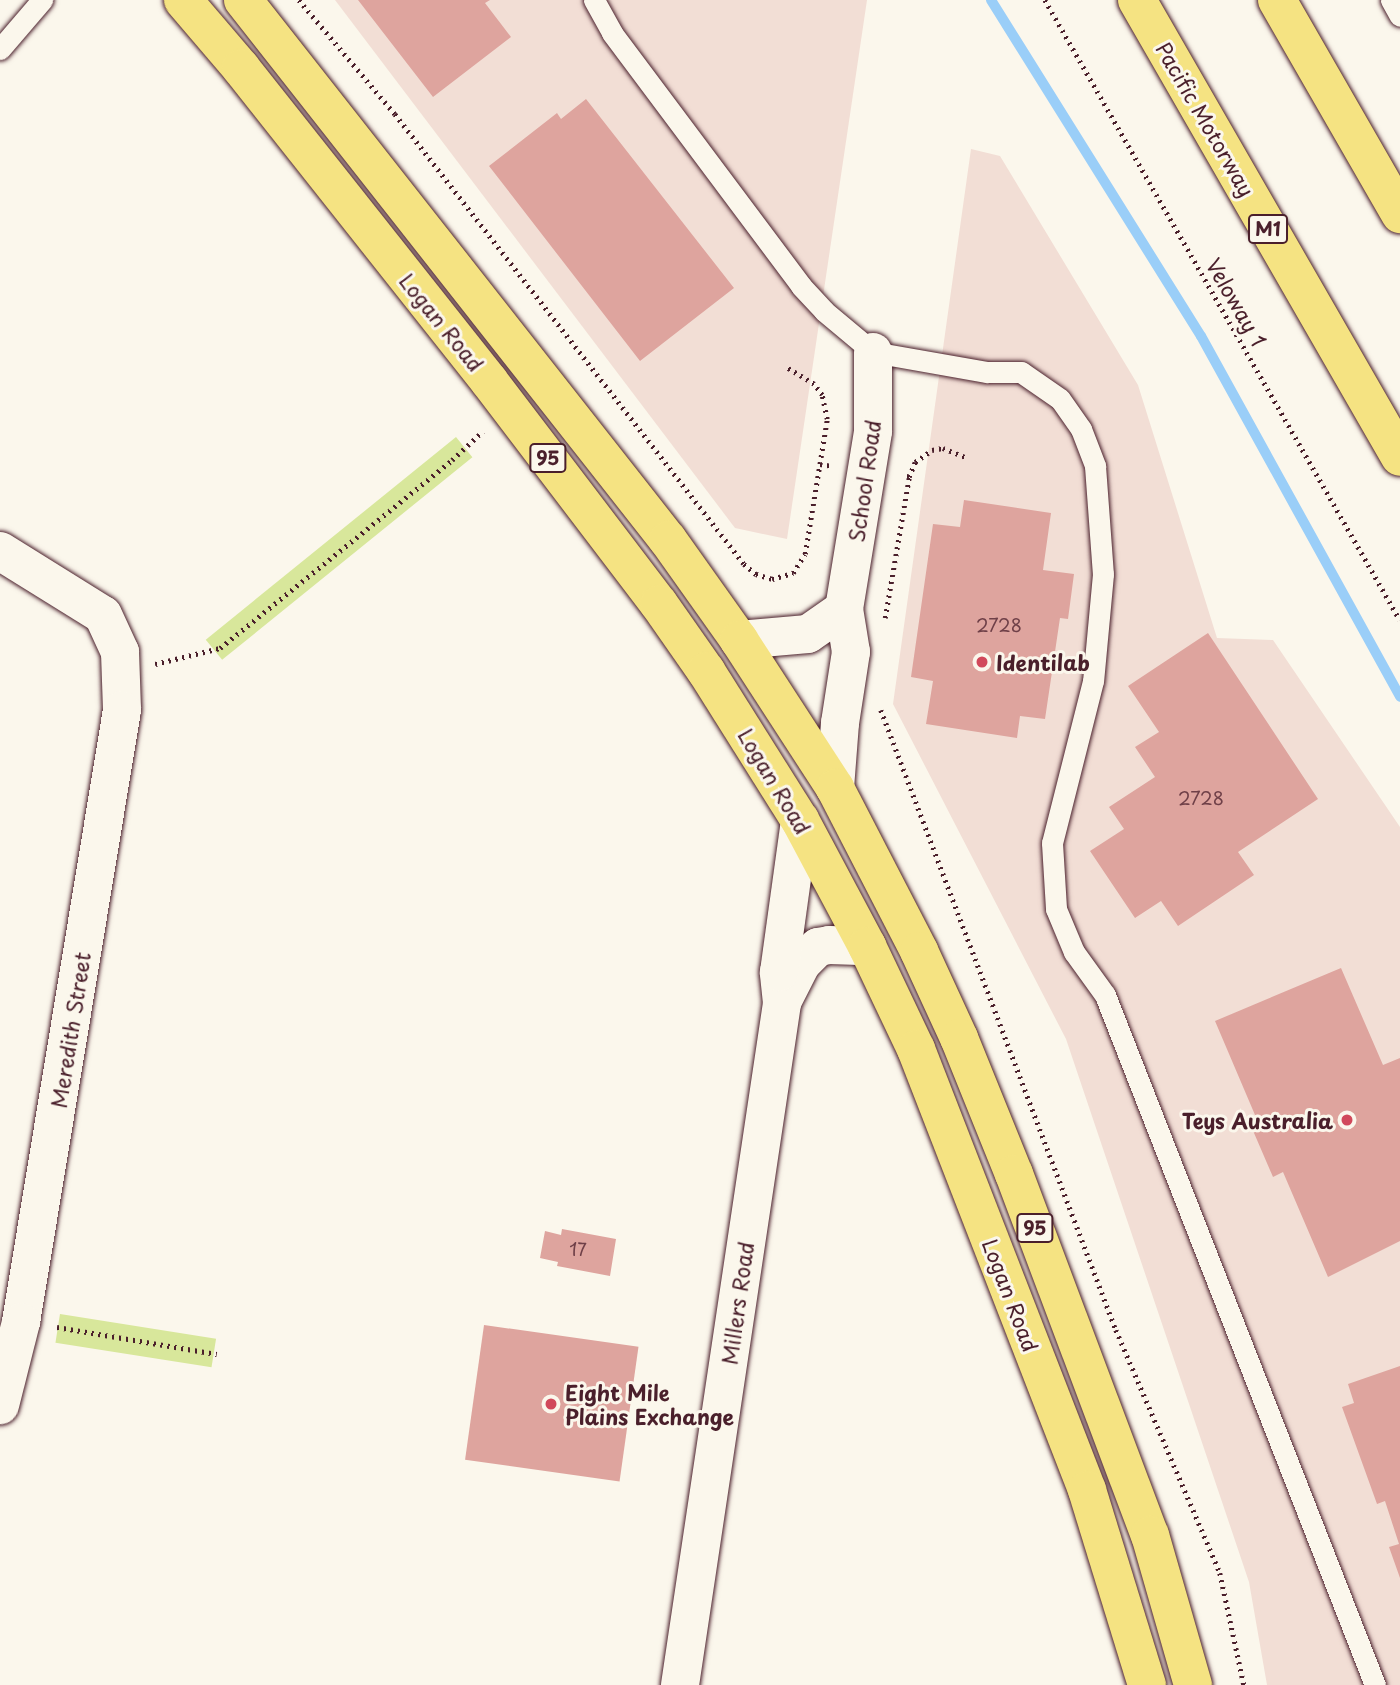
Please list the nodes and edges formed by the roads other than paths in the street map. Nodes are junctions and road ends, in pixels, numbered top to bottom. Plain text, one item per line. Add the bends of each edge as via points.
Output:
1 (42, 0) edge
2 (183, 0) edge
3 (243, 0) edge
4 (594, 0) edge
5 (1137, 0) edge
6 (1277, 0) edge
7 (1391, 0) edge
8 (1400, 16) edge
9 (0, 48) edge
10 (1400, 214) edge
11 (873, 352) junction
12 (1400, 457) edge
13 (0, 551) edge
14 (844, 609) junction
15 (739, 640) junction
16 (835, 788) junction
17 (800, 820) junction
18 (867, 946) junction
19 (782, 1003) junction
20 (0, 1405) edge
21 (680, 1685) edge
22 (1147, 1685) edge
23 (1193, 1685) edge
24 (1375, 1685) edge

1 - 9 lane
2 - 17 main road, Logan Road / 95 via 509,407 698,660
3 - 15 main road, Logan Road / 95 via 577,422
4 - 11 lane via 612,33 801,286
5 - 12 main road, Pacific Motorway / M1
6 - 10 main road
7 - 8 lane
11 - 14 street, School Road via 873,431
11 - 24 lane via 986,372 1021,372 1060,399 1080,429 1095,466 1103,574 1093,681 1052,843 1056,909 1074,952 1105,995
13 - 20 street, Meredith Street via 103,615 120,662 122,710 22,1322
14 - 15 street via 808,634
14 - 16 street, School Road via 851,652
15 - 16 main road, Logan Road / 95
16 - 23 main road, Logan Road / 95 via 942,1001 1014,1174 1150,1535
17 - 18 main road, Logan Road / 95
17 - 19 street, Millers Road via 779,972
18 - 19 street, Millers Road via 818,947 801,964
18 - 22 main road, Logan Road / 95 via 916,1049 1087,1490
19 - 21 street, Millers Road

